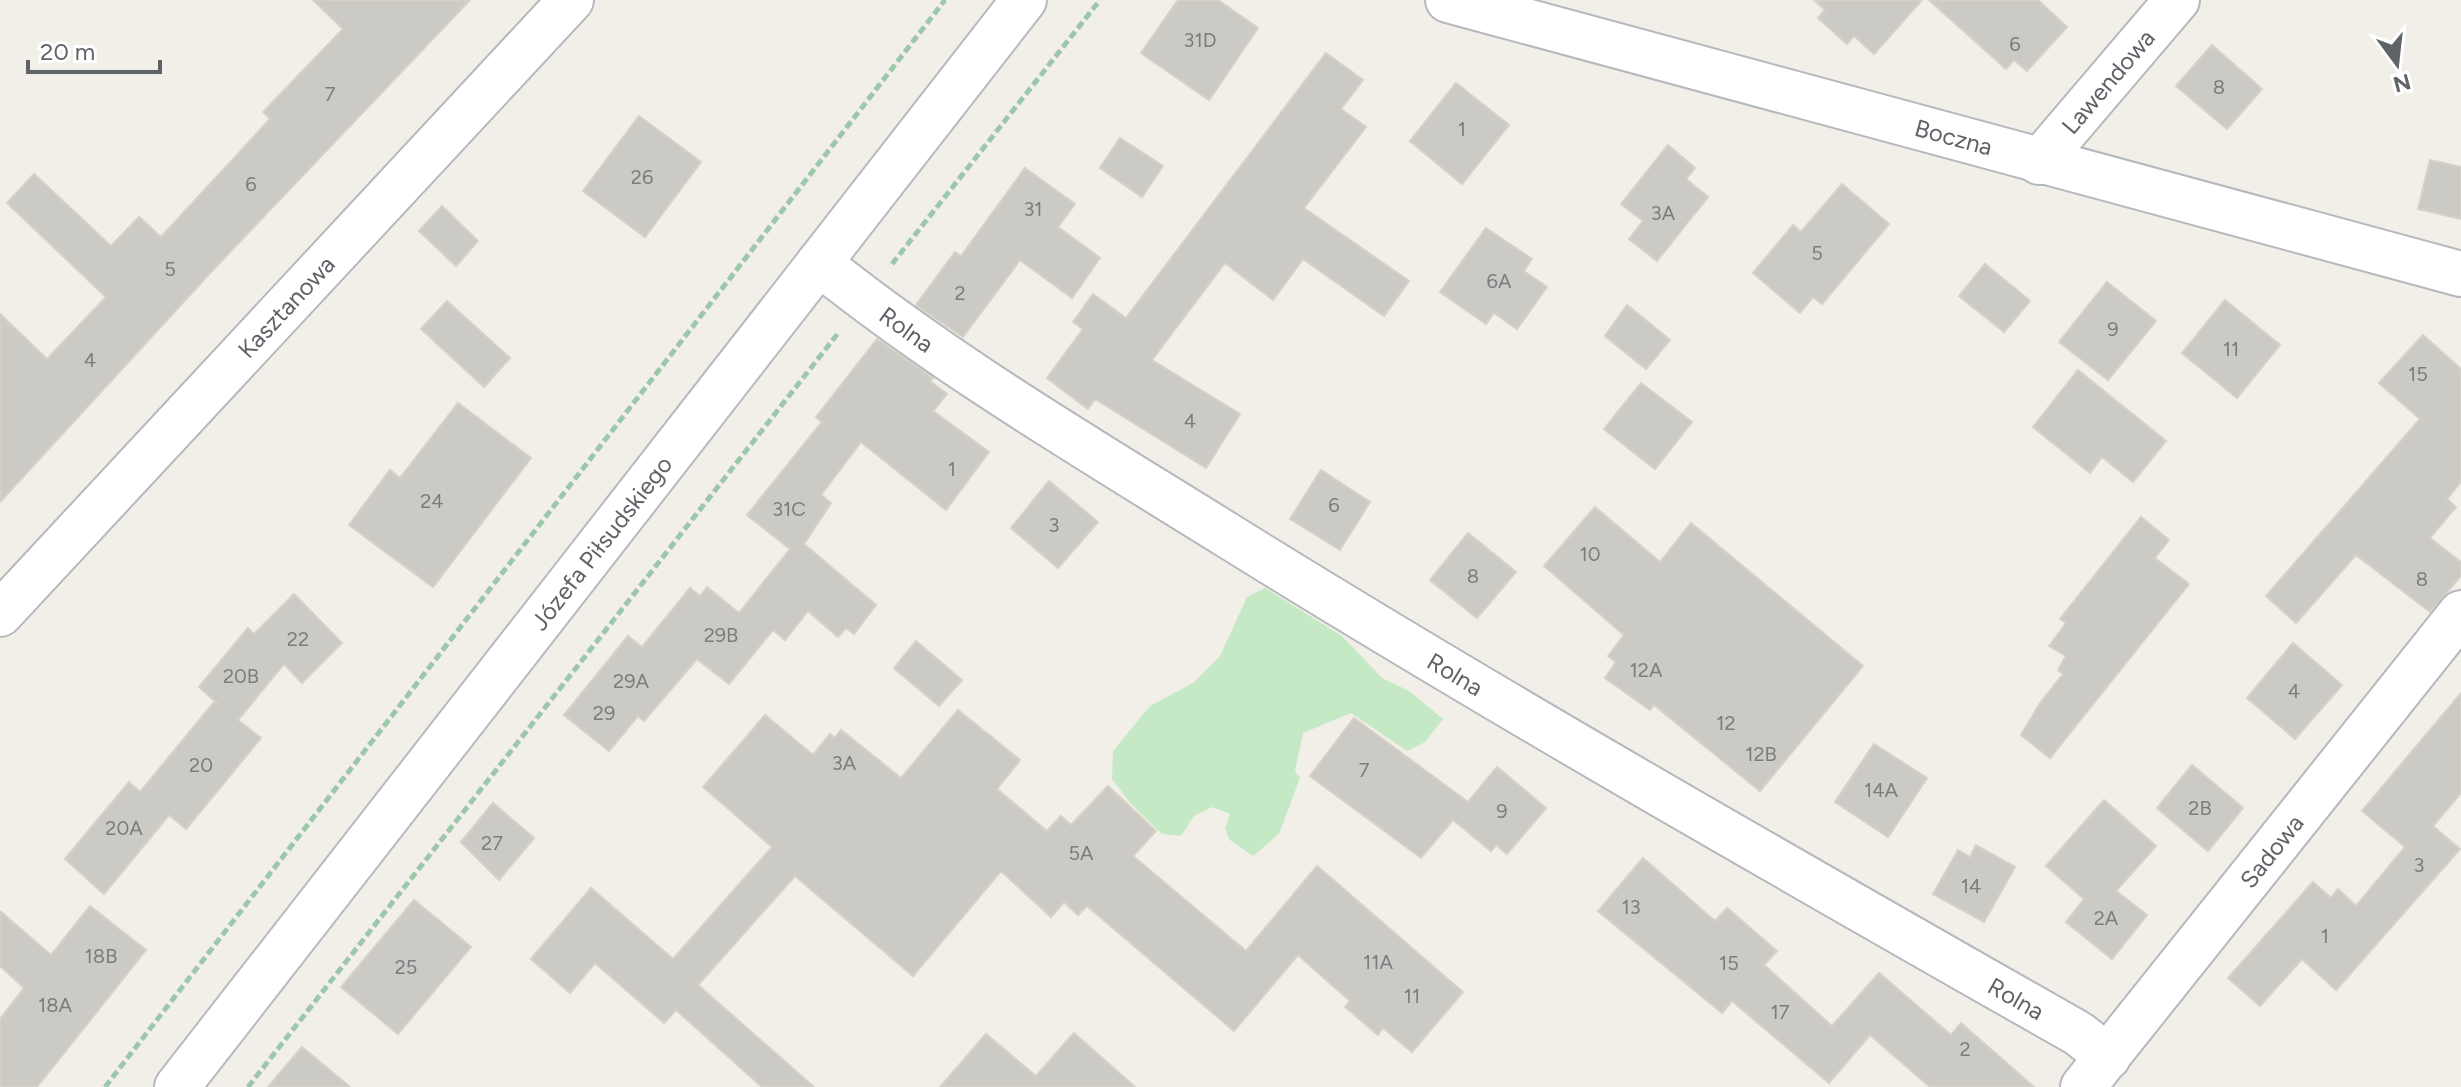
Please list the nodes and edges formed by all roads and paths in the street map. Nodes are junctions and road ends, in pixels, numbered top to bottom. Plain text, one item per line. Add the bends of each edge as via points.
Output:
1 (571, 0) edge
2 (945, 0) edge
3 (1024, 0) edge
4 (1100, 0) edge
5 (1448, 0) edge
6 (2177, 0) edge
7 (2039, 162) junction
8 (819, 263) junction
9 (2461, 274) edge
10 (864, 299) junction
11 (2461, 613) edge
12 (0, 614) edge
13 (2095, 1072) edge
14 (105, 1087) edge
15 (177, 1087) edge
16 (248, 1087) edge

1 - 12 street, Kasztanowa
2 - 14 path
3 - 8 street, Józefa Piłsudskiego
4 - 10 path
5 - 7 street, Boczna
6 - 7 street, Lawendowa
7 - 9 street, Boczna
8 - 10 street, Rolna
8 - 15 street, Józefa Piłsudskiego
10 - 13 street, Rolna via 1057,429 1405,646 2079,1034
10 - 16 path
11 - 13 street, Sadowa

